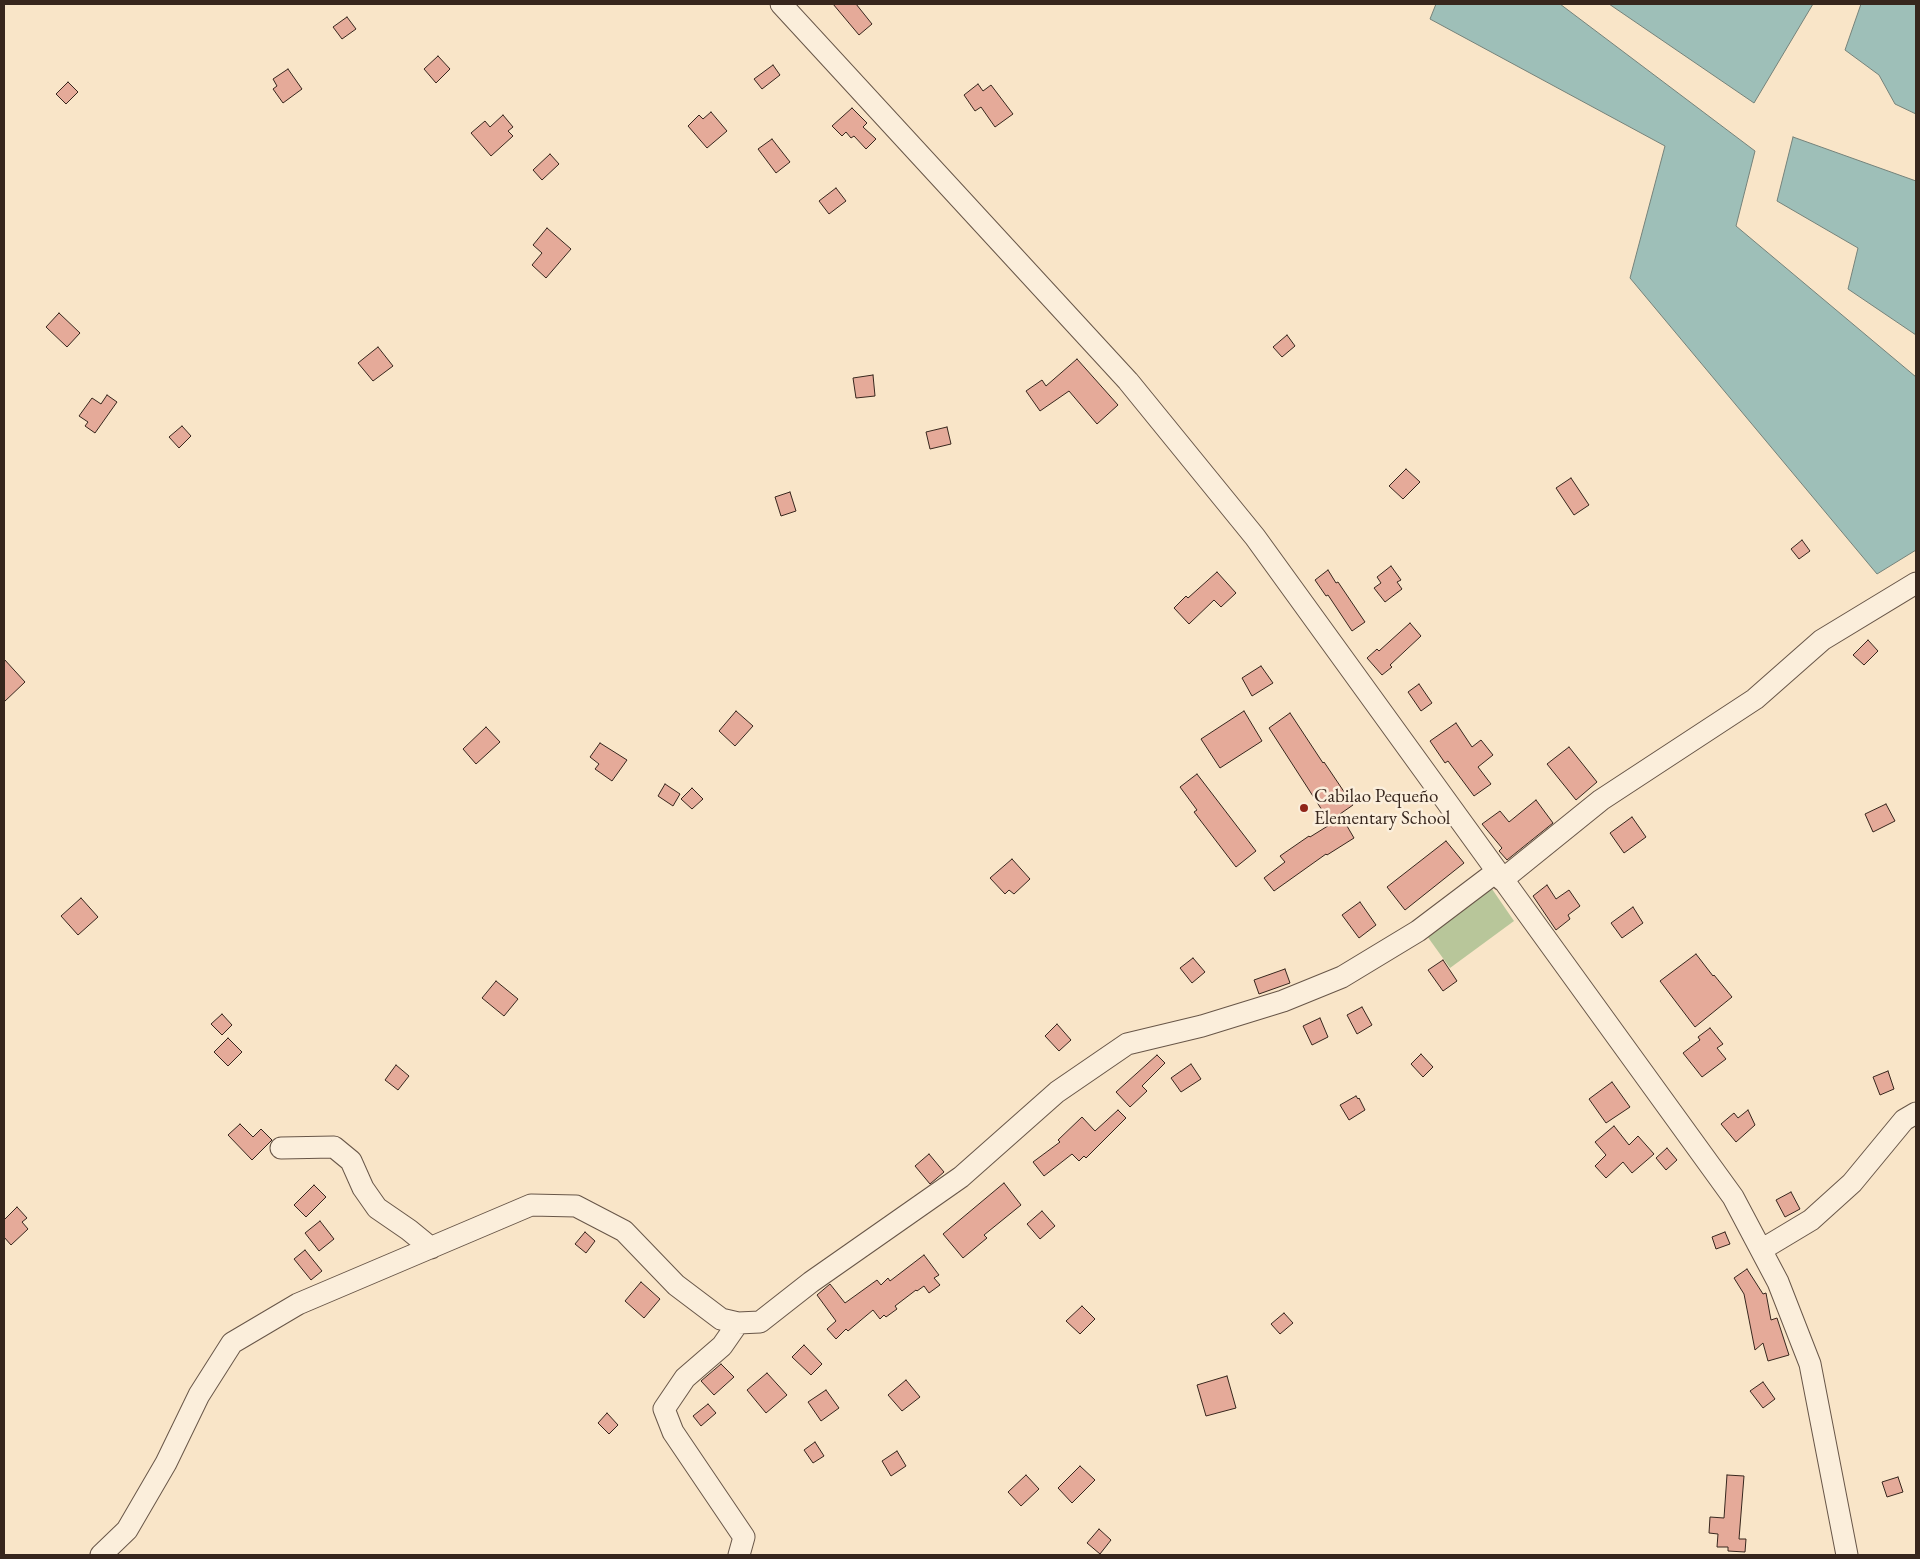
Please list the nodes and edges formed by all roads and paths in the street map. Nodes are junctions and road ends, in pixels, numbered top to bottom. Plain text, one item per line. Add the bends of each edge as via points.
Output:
1 (781, 4) edge
2 (1916, 583) edge
3 (1499, 876) junction
4 (1916, 1113) edge
5 (281, 1148) dead end
6 (430, 1248) junction
7 (1761, 1250) junction
8 (738, 1323) junction
9 (101, 1555) edge
10 (739, 1555) edge
11 (1847, 1555) edge

1 - 3 street via 1128,381 1255,537
2 - 3 street via 1822,640 1755,699 1601,800
3 - 7 street via 1733,1197
3 - 8 street via 1342,977 1283,1001 1202,1026 1127,1044 1057,1092 961,1176 760,1322
4 - 7 street via 1904,1120 1852,1183 1810,1220
5 - 6 street via 334,1147 351,1160 363,1188 377,1208
6 - 8 street via 531,1205 576,1206 624,1231 676,1285 721,1319
6 - 9 street via 298,1304 232,1343 199,1395 166,1463 127,1530
7 - 11 street via 1778,1282 1810,1364
8 - 10 street via 722,1346 685,1378 664,1409 673,1432 744,1537

